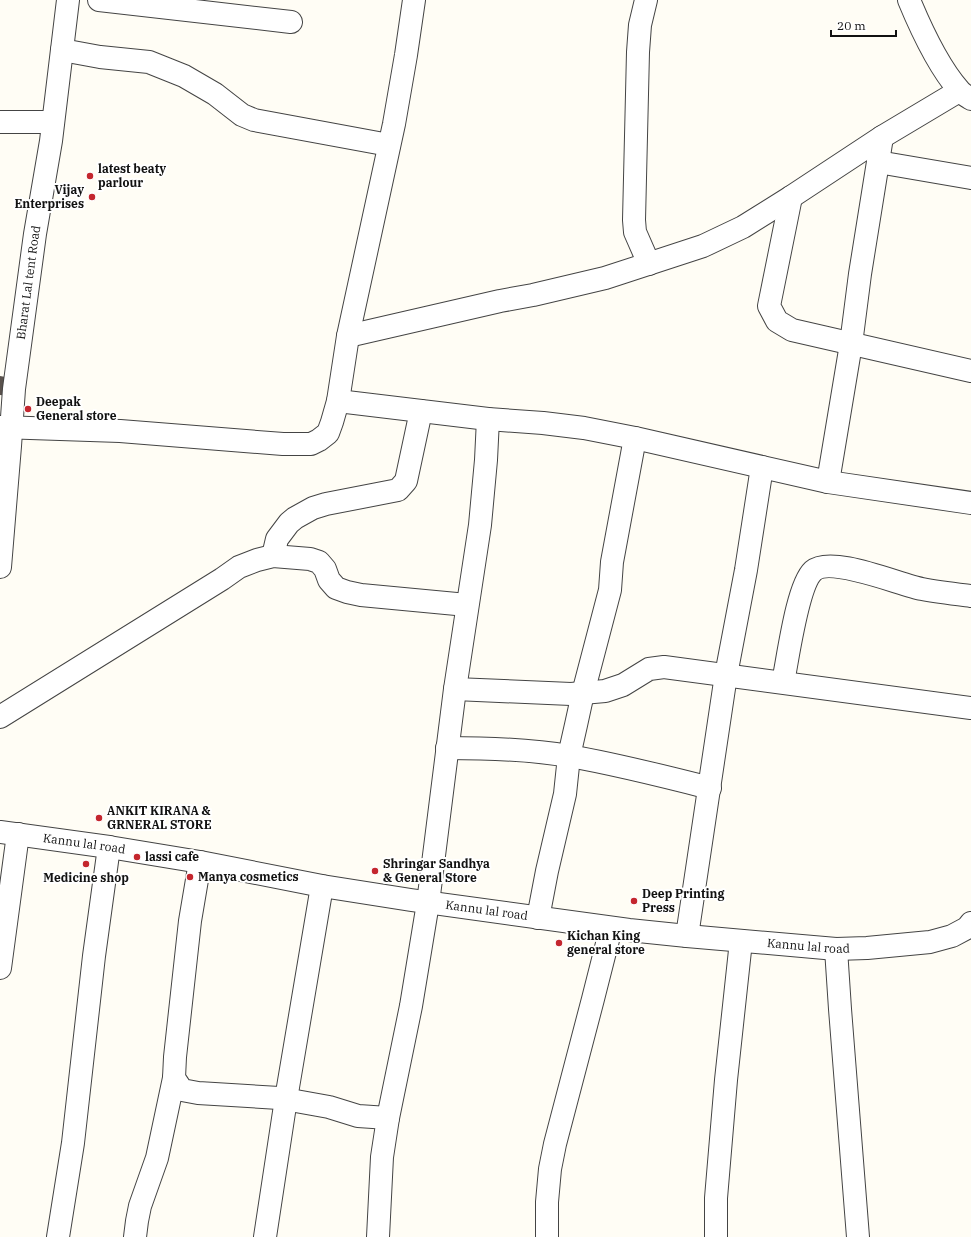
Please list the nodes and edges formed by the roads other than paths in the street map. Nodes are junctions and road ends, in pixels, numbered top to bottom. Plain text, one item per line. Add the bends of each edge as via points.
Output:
1 (68, 0) edge
2 (99, 0) edge
3 (414, 0) edge
4 (646, 0) edge
5 (909, 0) edge
6 (291, 22) dead end
7 (62, 50) junction
8 (965, 95) edge
9 (0, 122) edge
10 (54, 122) junction
11 (882, 137) junction
12 (389, 145) junction
13 (878, 162) junction
14 (971, 178) edge
15 (791, 197) junction
16 (649, 264) junction
17 (348, 336) junction
18 (851, 344) junction
19 (971, 371) edge
20 (338, 401) junction
21 (421, 411) junction
22 (488, 419) junction
23 (6, 427) edge
24 (635, 438) junction
25 (762, 467) junction
26 (828, 482) junction
27 (971, 503) edge
28 (273, 556) junction
29 (0, 567) edge
30 (971, 596) edge
31 (467, 604) junction
32 (726, 675) junction
33 (783, 682) junction
34 (455, 688) junction
35 (583, 693) junction
36 (971, 708) edge
37 (0, 717) edge
38 (447, 748) junction
39 (569, 756) junction
40 (710, 788) junction
41 (9, 833) edge
42 (109, 847) junction
43 (200, 862) junction
44 (322, 886) junction
45 (428, 903) junction
46 (538, 918) junction
47 (970, 927) edge
48 (611, 928) junction
49 (687, 936) junction
50 (741, 940) junction
51 (836, 949) junction
52 (0, 968) edge
53 (174, 1078) junction
54 (286, 1099) junction
55 (388, 1118) junction
56 (58, 1237) edge
57 (135, 1237) edge
58 (265, 1237) edge
59 (378, 1237) edge
60 (547, 1237) edge
61 (716, 1237) edge
62 (858, 1237) edge

1 - 7 street, Bharat Lal tent Road
2 - 6 street
3 - 12 street
4 - 16 street via 640,25 638,52 634,220 635,232
5 - 8 street via 938,60
7 - 10 street, Bharat Lal tent Road
7 - 12 street via 149,62 194,81 242,116 254,120
8 - 11 street
9 - 10 street
10 - 23 street, Bharat Lal tent Road
11 - 13 street
11 - 15 street
12 - 17 street
13 - 14 street
13 - 18 street
15 - 16 street via 721,238
15 - 18 street via 769,306 777,321 792,330
16 - 17 street via 533,295
17 - 20 street
18 - 19 street
18 - 26 street
20 - 21 street
20 - 23 street via 328,433 311,444 120,431
21 - 22 street
21 - 28 street via 406,481 398,490 313,508 289,523 277,539
22 - 24 street via 578,428
22 - 31 street via 480,525
23 - 29 street, Bharat Lal tent Road
24 - 25 street
24 - 35 street via 612,562 610,590
25 - 26 street
25 - 32 street
26 - 27 street
28 - 31 street via 319,562 336,588 347,592
28 - 37 street via 239,567
30 - 33 street via 923,589 841,568 827,566 814,570 806,582 798,605
31 - 34 street
32 - 33 street
32 - 35 street via 664,667 649,669 623,685 605,691
32 - 40 street
33 - 36 street
34 - 35 street via 530,693
34 - 38 street
35 - 39 street
38 - 39 street
38 - 45 street
39 - 40 street
39 - 46 street via 565,794
40 - 49 street
41 - 42 street, Kannu lal road
41 - 52 street
42 - 43 street, Kannu lal road
42 - 56 street via 73,1143
43 - 44 street, Kannu lal road
43 - 53 street via 189,928
44 - 45 street, Kannu lal road
44 - 54 street
45 - 46 street, Kannu lal road
45 - 55 street via 411,1006
46 - 48 street, Kannu lal road
47 - 51 street, Kannu lal road via 952,936 930,942
48 - 49 street, Kannu lal road
48 - 60 street via 552,1162 547,1202
49 - 50 street, Kannu lal road
50 - 51 street, Kannu lal road
50 - 61 street via 716,1198
51 - 62 street
53 - 54 street via 182,1090
53 - 57 street via 157,1158 140,1206
54 - 55 street via 329,1107 358,1116
54 - 58 street
55 - 59 street via 382,1157

